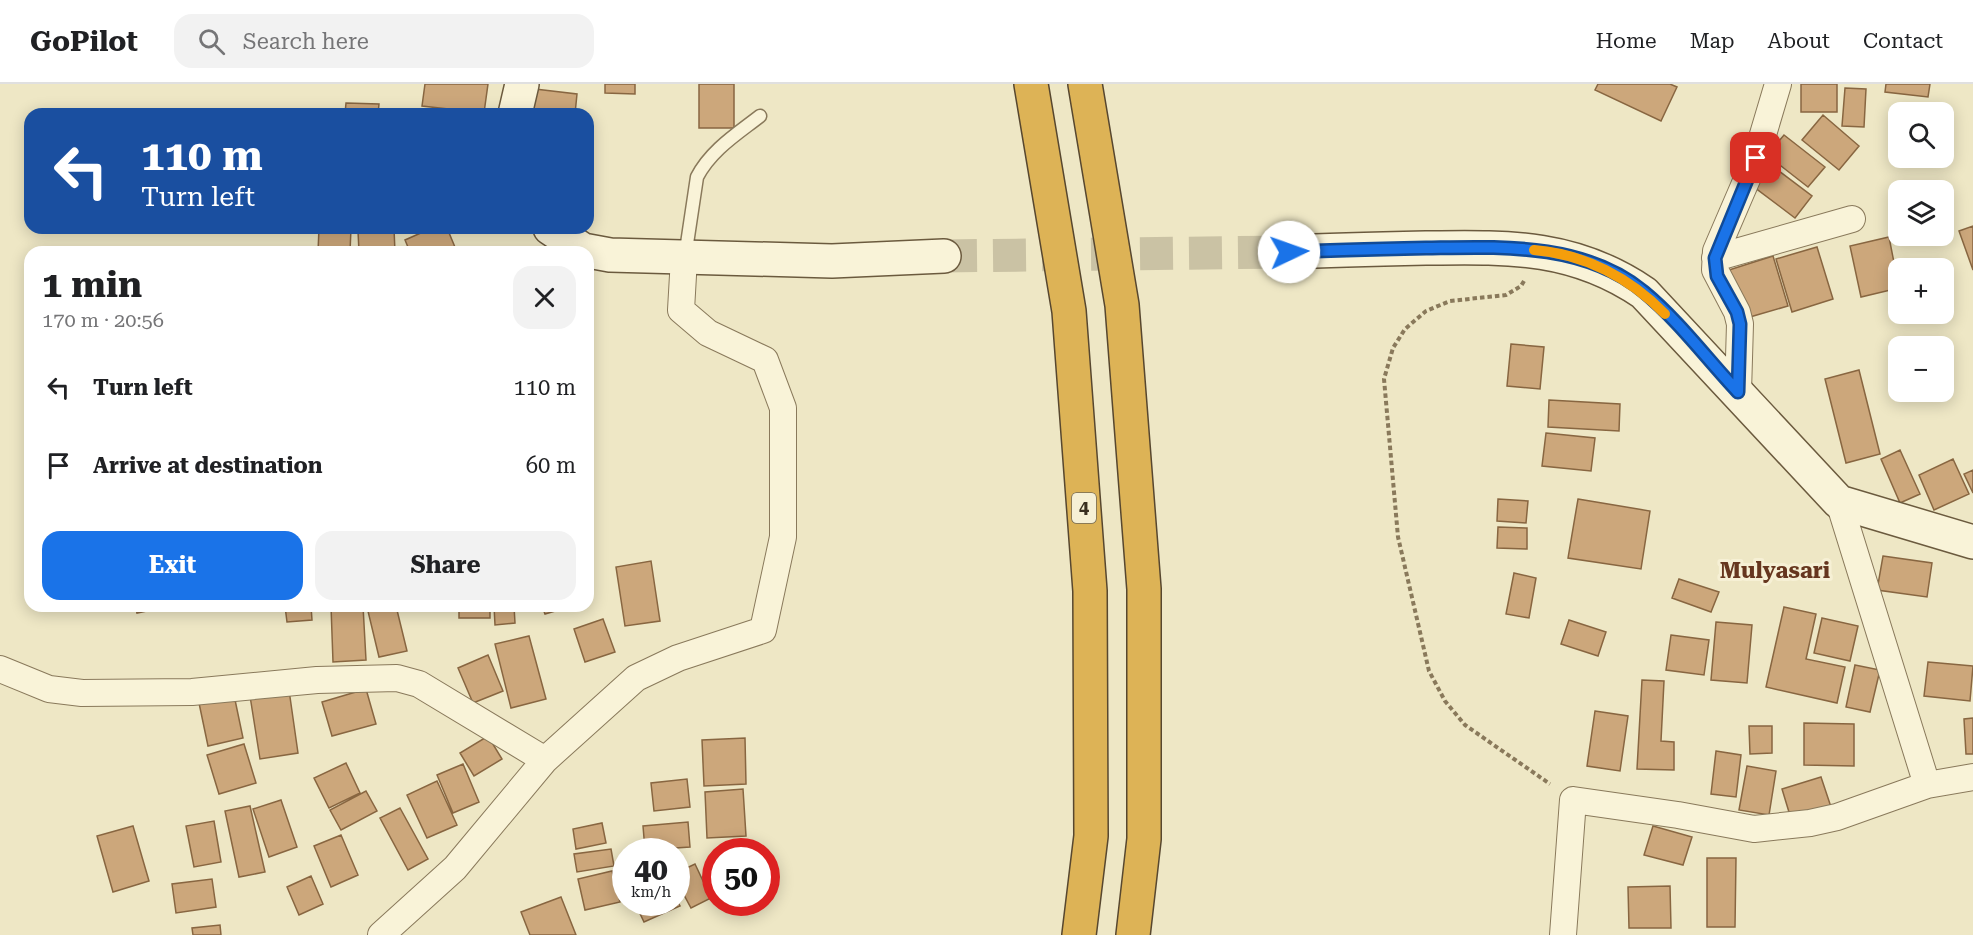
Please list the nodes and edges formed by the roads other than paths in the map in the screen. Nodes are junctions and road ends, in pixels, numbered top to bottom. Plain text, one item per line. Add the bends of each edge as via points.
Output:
1 (522, 84) edge
2 (1031, 84) edge
3 (1085, 84) edge
4 (1778, 84) edge
5 (516, 108) edge
6 (760, 116) dead end
7 (1852, 219) dead end
8 (559, 234) edge
9 (577, 246) edge
10 (594, 252) edge
11 (1289, 252) tunnel mouth
12 (944, 256) tunnel mouth
13 (684, 258) junction
14 (1715, 258) junction
15 (1738, 392) junction
16 (1839, 502) junction
17 (1973, 542) edge
18 (0, 669) edge
19 (545, 760) junction
20 (1973, 777) edge
21 (1927, 785) junction
22 (381, 935) edge
23 (1079, 935) edge
24 (1133, 935) edge
25 (1563, 935) edge

1 - 5 main road
2 - 23 highway, 4 via 1069,311 1090,591 1091,836
3 - 24 highway via 1122,305 1144,588 1144,839
4 - 14 street via 1756,158
6 - 13 lane via 710,155 697,177
7 - 14 street
8 - 9 main road
10 - 13 main road
11 - 15 main road via 1491,247 1540,250 1593,264 1644,293
12 - 13 main road via 832,261
13 - 19 street via 681,310 708,333 765,360 783,408 783,537 763,630 649,670
14 - 15 street via 1717,276 1740,324
15 - 16 main road
16 - 17 main road
16 - 21 street
18 - 19 street via 50,689 82,693 192,692 317,680 397,678 418,684
19 - 22 street via 455,868
20 - 21 street
21 - 25 street via 1837,817 1754,829 1573,800

